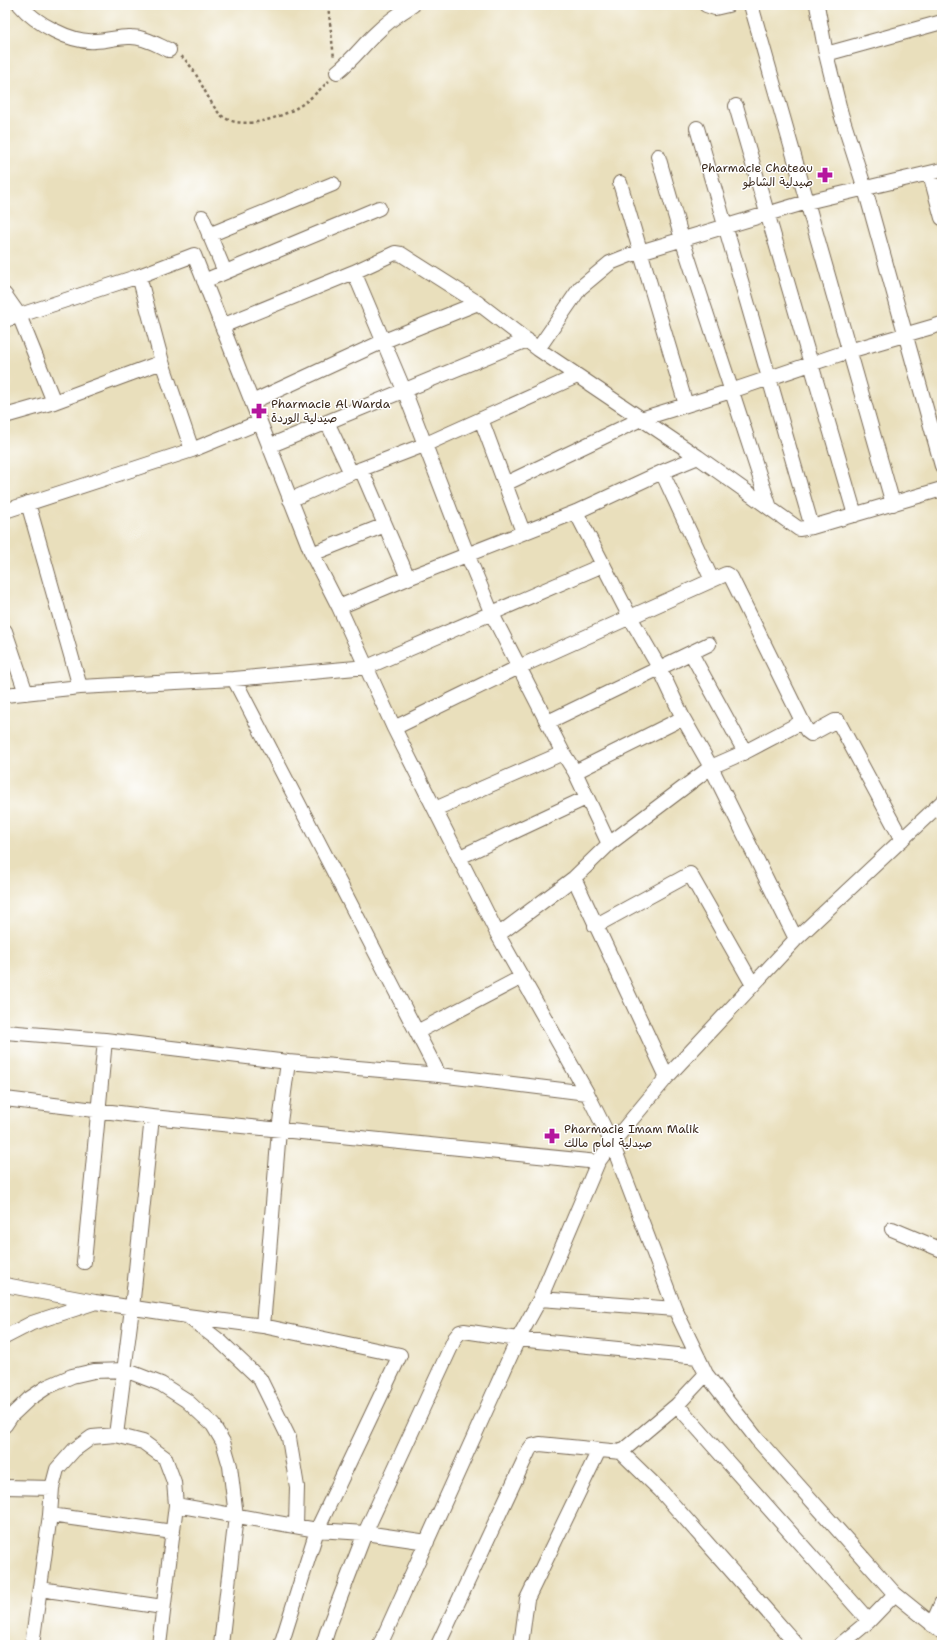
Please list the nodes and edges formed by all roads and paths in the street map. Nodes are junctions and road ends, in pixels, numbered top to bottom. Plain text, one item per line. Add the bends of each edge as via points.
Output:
1 (20, 5) edge
2 (328, 5) edge
3 (413, 5) edge
4 (706, 5) edge
5 (728, 5) edge
6 (751, 5) edge
7 (817, 5) edge
8 (942, 22) edge
9 (169, 50) joint
10 (826, 54) junction
11 (338, 72) junction
12 (736, 106) dead end
13 (697, 128) dead end
14 (658, 156) dead end
15 (936, 172) edge
16 (620, 183) dead end
17 (333, 184) dead end
18 (865, 189) junction
19 (807, 202) junction
20 (379, 208) dead end
21 (767, 214) junction
22 (202, 217) dead end
23 (942, 218) edge
24 (725, 226) junction
25 (209, 235) junction
26 (682, 239) junction
27 (640, 252) junction
28 (225, 272) junction
29 (354, 272) junction
30 (139, 276) junction
31 (204, 281) junction
32 (5, 295) edge
33 (478, 303) junction
34 (19, 315) junction
35 (5, 320) edge
36 (942, 324) edge
37 (222, 326) junction
38 (906, 334) junction
39 (527, 340) junction
40 (384, 341) junction
41 (538, 349) junction
42 (849, 351) junction
43 (162, 362) junction
44 (810, 364) junction
45 (577, 376) junction
46 (769, 378) junction
47 (404, 390) junction
48 (731, 391) junction
49 (54, 402) junction
50 (252, 402) junction
51 (686, 405) junction
52 (5, 416) edge
53 (481, 419) junction
54 (641, 419) junction
55 (260, 422) junction
56 (327, 422) junction
57 (424, 445) junction
58 (269, 446) junction
59 (192, 450) junction
60 (698, 457) junction
61 (942, 466) edge
62 (356, 471) junction
63 (662, 472) junction
64 (505, 484) junction
65 (942, 489) edge
66 (290, 500) junction
67 (28, 503) junction
68 (893, 504) junction
69 (770, 508) junction
70 (5, 511) edge
71 (576, 512) junction
72 (855, 515) junction
73 (385, 525) junction
74 (812, 527) junction
75 (523, 532) junction
76 (312, 554) junction
77 (467, 554) junction
78 (603, 565) junction
79 (408, 578) junction
80 (712, 580) junction
81 (339, 607) junction
82 (492, 614) junction
83 (630, 617) junction
84 (5, 631) edge
85 (709, 644) dead end
86 (691, 653) junction
87 (367, 667) junction
88 (519, 667) junction
89 (660, 669) junction
90 (234, 679) junction
91 (80, 687) junction
92 (26, 693) junction
93 (5, 694) edge
94 (683, 718) junction
95 (548, 722) junction
96 (802, 722) junction
97 (394, 728) junction
98 (745, 752) junction
99 (563, 753) junction
100 (710, 767) junction
101 (575, 772) junction
102 (586, 798) junction
103 (942, 802) edge
104 (435, 809) junction
105 (902, 840) junction
106 (609, 844) junction
107 (460, 857) junction
108 (574, 878) junction
109 (595, 926) junction
110 (498, 935) junction
111 (796, 939) junction
112 (522, 977) junction
113 (753, 985) junction
114 (5, 1032) edge
115 (417, 1032) junction
116 (105, 1040) junction
117 (288, 1062) junction
118 (439, 1075) junction
119 (667, 1077) junction
120 (587, 1093) junction
121 (5, 1099) edge
122 (98, 1110) junction
123 (152, 1117) junction
124 (280, 1130) junction
125 (612, 1143) junction
126 (598, 1162) junction
127 (892, 1229) dead end
128 (942, 1250) edge
129 (84, 1262) dead end
130 (5, 1285) edge
131 (540, 1300) junction
132 (95, 1302) junction
133 (132, 1308) junction
134 (675, 1308) junction
135 (187, 1316) junction
136 (263, 1326) junction
137 (5, 1337) edge
138 (518, 1339) junction
139 (698, 1357) junction
140 (125, 1370) junction
141 (706, 1374) junction
142 (677, 1405) junction
143 (5, 1425) edge
144 (116, 1435) junction
145 (599, 1450) junction
146 (621, 1452) junction
147 (5, 1487) edge
148 (52, 1488) junction
149 (176, 1505) junction
150 (50, 1515) junction
151 (236, 1516) junction
152 (296, 1526) junction
153 (317, 1530) junction
154 (173, 1532) junction
155 (365, 1533) junction
156 (427, 1542) junction
157 (40, 1589) junction
158 (895, 1594) junction
159 (942, 1602) edge
160 (163, 1607) junction
161 (869, 1621) junction
162 (937, 1628) edge
163 (32, 1645) edge
164 (159, 1645) edge
165 (221, 1645) edge
166 (281, 1645) edge
167 (324, 1645) edge
168 (380, 1645) edge
169 (438, 1645) edge
170 (521, 1645) edge
171 (797, 1645) edge
172 (840, 1645) edge

1 - 9 street via 62,35 82,41 130,36
2 - 11 path via 334,61
3 - 11 street via 394,17
4 - 5 street via 715,8
6 - 19 street
7 - 10 street
8 - 10 street
9 - 11 path via 179,55 195,72 218,112 226,120 242,124 257,122 298,107 314,96
10 - 18 street via 841,114
12 - 21 street
13 - 24 street
14 - 26 street
15 - 18 street
15 - 23 street
16 - 27 street
17 - 25 street
18 - 19 street
18 - 38 street
19 - 21 street
19 - 42 street
20 - 28 street
21 - 24 street
21 - 44 street
22 - 25 street
24 - 26 street
24 - 46 street
25 - 28 street
26 - 27 street
26 - 48 street
27 - 41 street via 610,263 580,288
27 - 51 street
28 - 31 street
29 - 33 street via 396,253 401,254
29 - 37 street
29 - 40 street
30 - 31 street via 194,255
30 - 34 street
30 - 43 street
31 - 37 street
32 - 34 street
33 - 39 street
33 - 40 street
34 - 35 street
34 - 49 street
36 - 38 street
37 - 50 street
38 - 42 street
38 - 61 street
39 - 41 street
39 - 47 street
40 - 47 street
40 - 50 street
41 - 45 street
42 - 44 street
42 - 68 street
43 - 49 street
43 - 59 street
44 - 46 street
44 - 72 street
45 - 53 street
45 - 54 street
46 - 48 street
46 - 74 street
47 - 56 street
47 - 57 street
48 - 51 street
48 - 69 street
49 - 52 street
50 - 55 street
51 - 54 street
53 - 57 street
53 - 64 street
54 - 60 street
54 - 64 street
55 - 58 street
55 - 59 street
56 - 58 street
56 - 62 street
57 - 62 street
57 - 77 street
58 - 66 street
59 - 67 street
60 - 63 street
60 - 69 street
62 - 66 street
62 - 73 street
63 - 71 street
63 - 80 street
64 - 75 street
65 - 68 street
66 - 76 street
67 - 70 street
67 - 91 street
68 - 72 street
69 - 74 street via 799,529
71 - 75 street
71 - 78 street
72 - 74 street
73 - 76 street
73 - 79 street
75 - 77 street
76 - 81 street
77 - 79 street
77 - 82 street
78 - 82 street
78 - 83 street
79 - 81 street
80 - 83 street
80 - 96 street via 726,574 731,577
81 - 87 street
82 - 87 street
82 - 88 street
83 - 88 street
83 - 89 street
84 - 92 street
85 - 86 street
86 - 89 street
86 - 98 street
87 - 90 street
87 - 97 street
88 - 95 street
88 - 97 street
89 - 94 street
89 - 95 street
90 - 91 street
90 - 115 street
91 - 92 street
92 - 93 street
94 - 100 street
94 - 101 street
95 - 99 street
96 - 98 street
96 - 105 street via 811,734 838,721
97 - 104 street
98 - 100 street
99 - 101 street
99 - 104 street
100 - 106 street
100 - 111 street
101 - 102 street
102 - 106 street
102 - 107 street
103 - 105 street
104 - 107 street
105 - 111 street
106 - 108 street
107 - 110 street
108 - 109 street
108 - 110 street
109 - 113 street via 690,874
109 - 119 street
110 - 112 street
111 - 113 street
112 - 115 street
112 - 120 street
113 - 119 street
114 - 116 street
115 - 118 street
116 - 117 street
116 - 122 street
117 - 118 street
117 - 124 street
118 - 120 street
119 - 125 street
120 - 125 street
121 - 122 street
122 - 123 street
122 - 129 street
123 - 124 street
123 - 133 street
124 - 126 street
124 - 136 street
125 - 126 street
125 - 134 street
126 - 131 street
127 - 128 street
130 - 132 street
131 - 134 street
131 - 138 street
132 - 133 street
132 - 137 street via 32,1323
133 - 135 street
133 - 140 street
134 - 139 street
135 - 136 street
135 - 152 street via 221,1342 260,1379 289,1438 297,1487
136 - 153 street via 400,1355
138 - 139 street
138 - 155 street via 464,1331 457,1335
138 - 156 street
139 - 141 street
140 - 143 street via 94,1371 72,1376 47,1387 29,1399
140 - 144 street
140 - 151 street via 161,1384 186,1400 213,1425 223,1442 230,1466
141 - 142 street
141 - 158 street via 757,1439
142 - 146 street
142 - 161 street
144 - 148 street via 92,1437 74,1450 57,1469
144 - 149 street via 143,1442 165,1458 174,1482
145 - 146 street
145 - 169 street via 540,1444 532,1446
145 - 170 street via 527,1599
146 - 171 street via 661,1491
147 - 148 street
148 - 150 street
149 - 151 street
149 - 154 street
150 - 154 street
150 - 157 street
151 - 152 street
151 - 165 street
152 - 153 street
153 - 155 street
153 - 166 street
154 - 160 street
155 - 156 street
155 - 167 street
156 - 168 street
157 - 160 street
157 - 163 street
158 - 161 street
158 - 162 street
159 - 162 street
160 - 164 street
161 - 172 street

